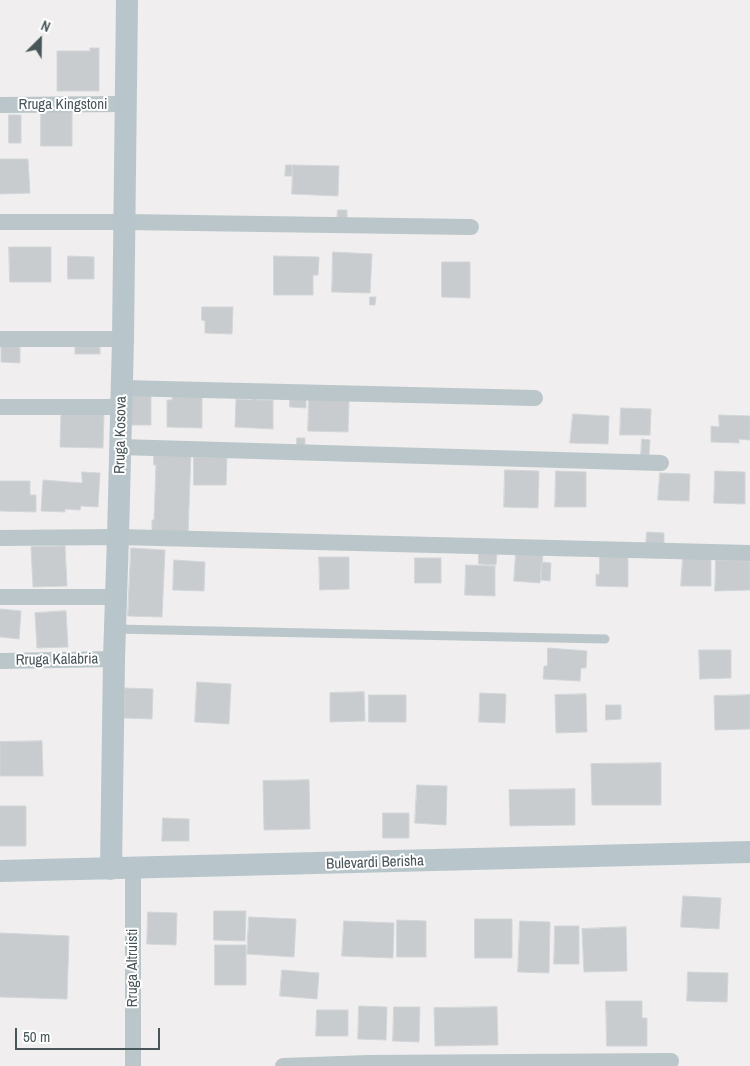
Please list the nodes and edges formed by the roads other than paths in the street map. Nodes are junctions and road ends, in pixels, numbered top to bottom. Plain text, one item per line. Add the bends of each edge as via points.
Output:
1 (127, 0) edge
2 (125, 104) junction
3 (0, 105) edge
4 (0, 222) edge
5 (124, 222) junction
6 (471, 227) dead end
7 (123, 338) junction
8 (0, 339) edge
9 (122, 398) junction
10 (535, 398) dead end
11 (0, 407) edge
12 (120, 447) junction
13 (661, 463) dead end
14 (118, 537) junction
15 (0, 538) edge
16 (750, 553) edge
17 (0, 597) edge
18 (116, 597) junction
19 (115, 629) junction
20 (605, 639) dead end
21 (114, 659) junction
22 (0, 661) edge
23 (750, 852) edge
24 (122, 869) junction
25 (0, 872) edge
26 (671, 1061) dead end
27 (133, 1066) edge
28 (283, 1066) edge

1 - 2 street, Rruga Kosova
2 - 3 street, Rruga Kingstoni
2 - 5 street, Rruga Kosova
4 - 5 street
5 - 6 street
5 - 7 street, Rruga Kosova
7 - 8 street
7 - 9 street, Rruga Kosova
9 - 10 street
9 - 11 street
9 - 12 street, Rruga Kosova
12 - 13 street
12 - 14 street, Rruga Kosova
14 - 15 street
14 - 16 street
14 - 18 street, Rruga Kosova
17 - 18 street
18 - 19 street, Rruga Kosova
19 - 20 lane
19 - 21 street, Rruga Kosova
21 - 22 street, Rruga Kalabria
21 - 24 street, Rruga Kosova
23 - 24 street, Bulevardi Berisha
24 - 25 street, Bulevardi Berisha
24 - 27 street, Rruga Altruisti
26 - 28 street

